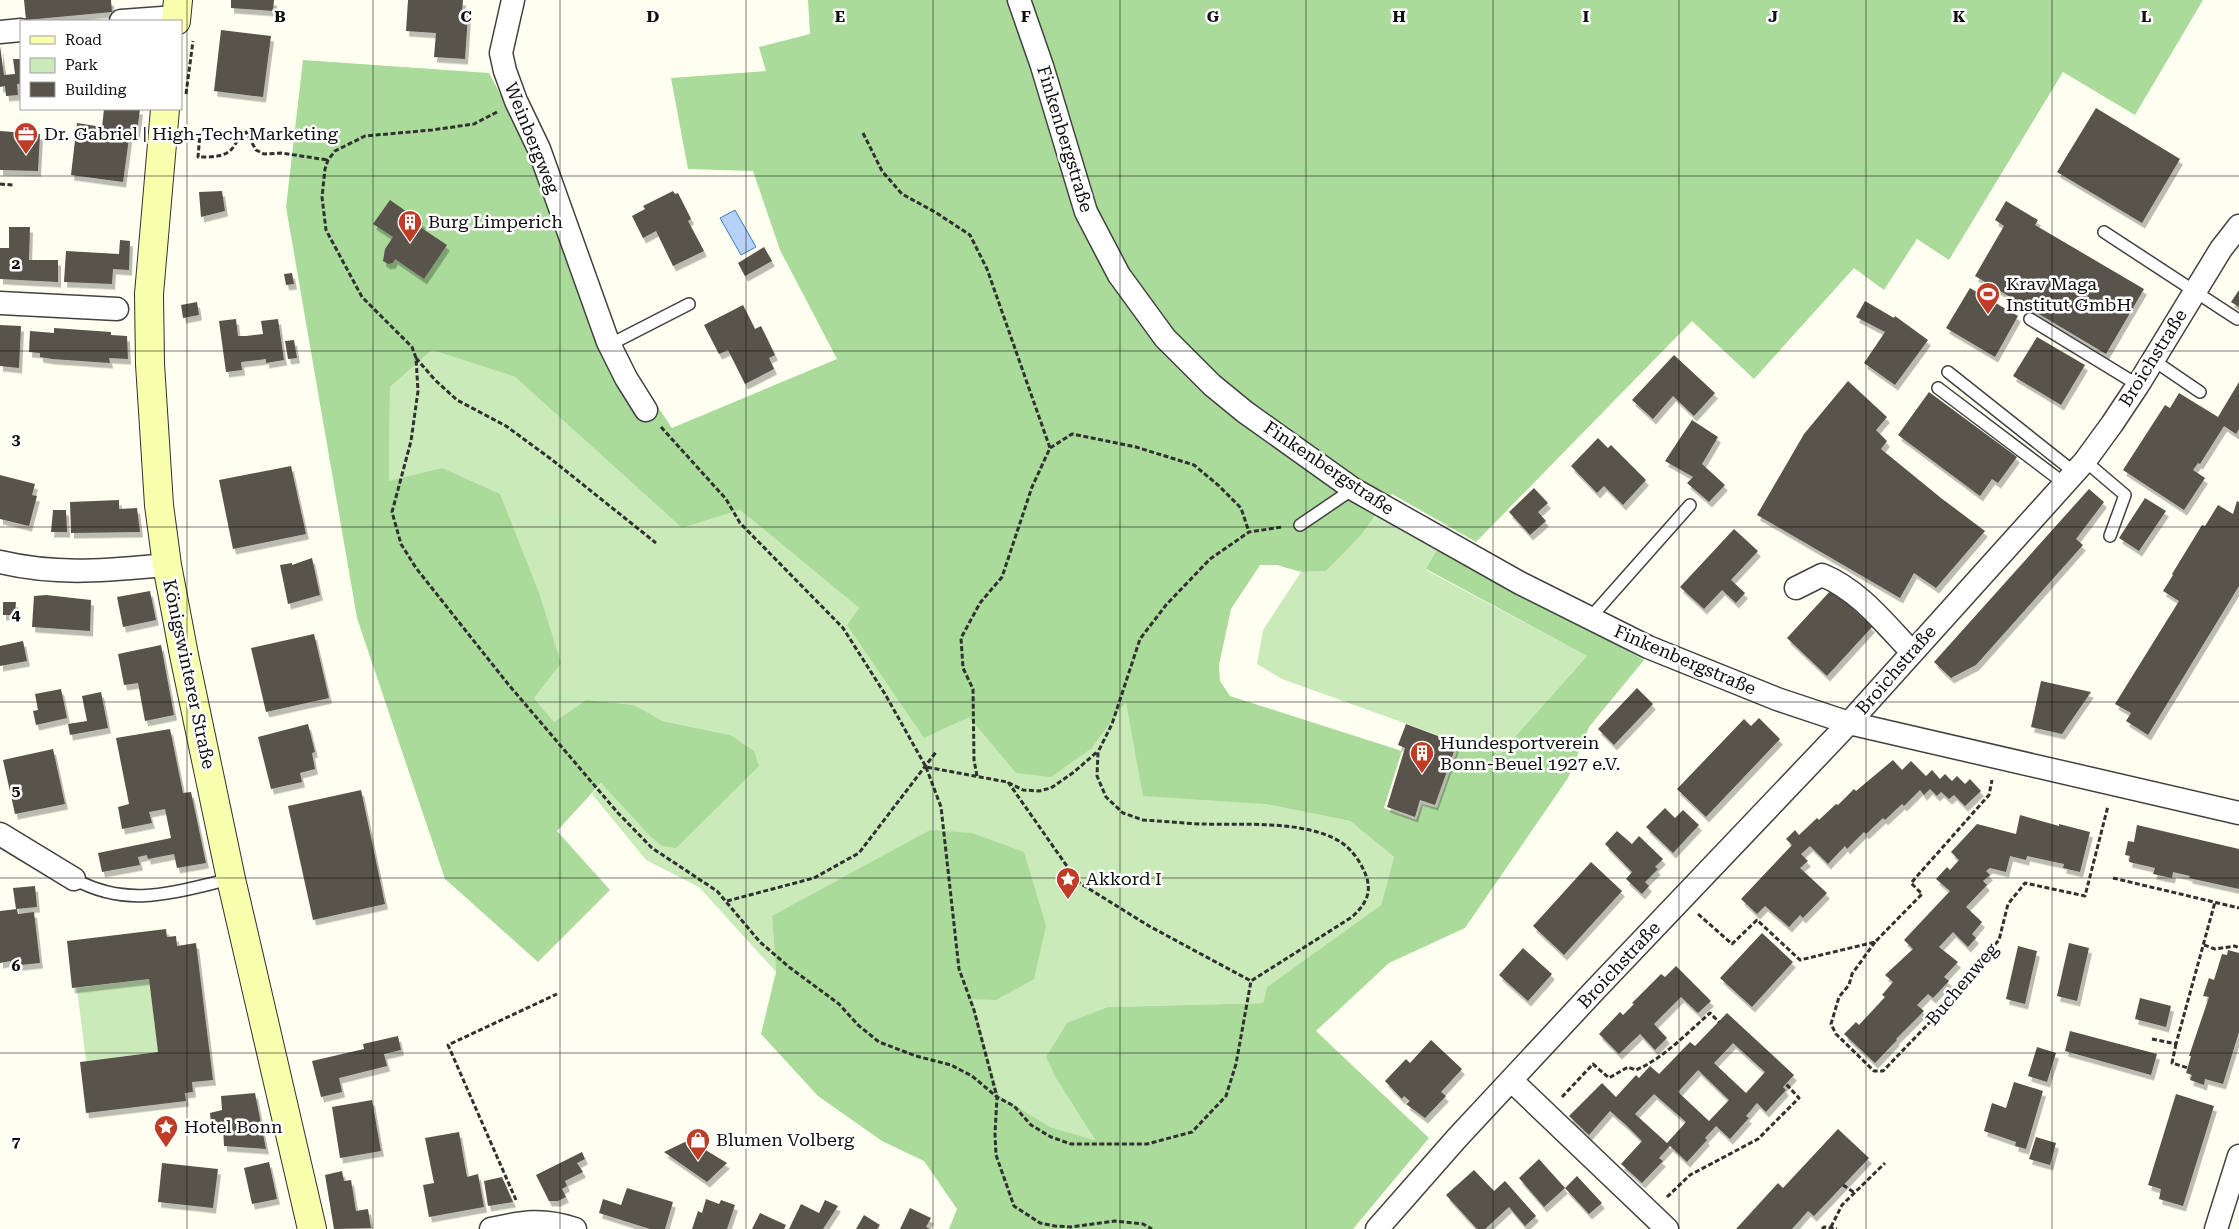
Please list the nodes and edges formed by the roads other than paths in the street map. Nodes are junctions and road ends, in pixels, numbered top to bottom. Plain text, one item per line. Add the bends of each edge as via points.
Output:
1 (513, 0) edge
2 (1019, 0) edge
3 (181, 19) edge
4 (151, 20) edge
5 (20, 30) edge
6 (0, 32) edge
7 (175, 110) edge
8 (2239, 226) edge
9 (2104, 232) dead end
10 (2195, 290) junction
11 (0, 303) edge
12 (689, 304) dead end
13 (117, 309) dead end
14 (2030, 319) dead end
15 (2237, 319) dead end
16 (609, 345) junction
17 (2153, 360) junction
18 (1948, 372) dead end
19 (2138, 385) junction
20 (1938, 388) dead end
21 (2200, 392) dead end
22 (646, 410) road end
23 (2075, 472) junction
24 (1353, 489) junction
25 (1690, 505) dead end
26 (1300, 525) road end
27 (2110, 536) dead end
28 (0, 562) edge
29 (167, 565) junction
30 (1796, 588) dead end
31 (1590, 618) junction
32 (1912, 652) junction
33 (1850, 723) junction
34 (2239, 813) edge
35 (0, 834) edge
36 (74, 879) joint
37 (231, 879) junction
38 (1511, 1080) junction
39 (2239, 1156) edge
40 (1659, 1222) edge
41 (312, 1229) edge
42 (491, 1229) edge
43 (575, 1229) edge
44 (1377, 1229) edge
45 (2216, 1229) edge

1 - 16 street, Weinbergweg via 501,52 516,101 539,149
2 - 24 street, Finkenbergstraße via 1086,212 1119,275 1165,338 1212,385
3 - 4 street
5 - 6 street
7 - 29 main road, Königswinterer Straße via 149,294 155,452
8 - 10 street, Broichstraße
9 - 10 lane
10 - 15 lane
10 - 17 street, Broichstraße
11 - 13 street
12 - 16 lane
14 - 19 lane
16 - 22 street, Weinbergweg
17 - 19 street, Broichstraße
17 - 21 lane
18 - 23 lane
19 - 23 street, Broichstraße
20 - 23 lane
23 - 27 lane via 2125,495
23 - 32 street, Broichstraße
24 - 26 lane
24 - 31 street, Finkenbergstraße via 1520,583
25 - 31 lane
28 - 29 street via 24,568 78,572
29 - 37 main road, Königswinterer Straße
30 - 32 street via 1822,575 1835,580 1855,594
31 - 33 street, Finkenbergstraße via 1648,647 1776,699
32 - 33 street, Broichstraße
33 - 34 street
33 - 38 street, Broichstraße
35 - 36 street
36 - 37 lane via 112,894 139,897
37 - 41 main road, Königswinterer Straße
38 - 40 street
38 - 44 street, Broichstraße
39 - 45 street
42 - 43 street via 525,1221 560,1224

